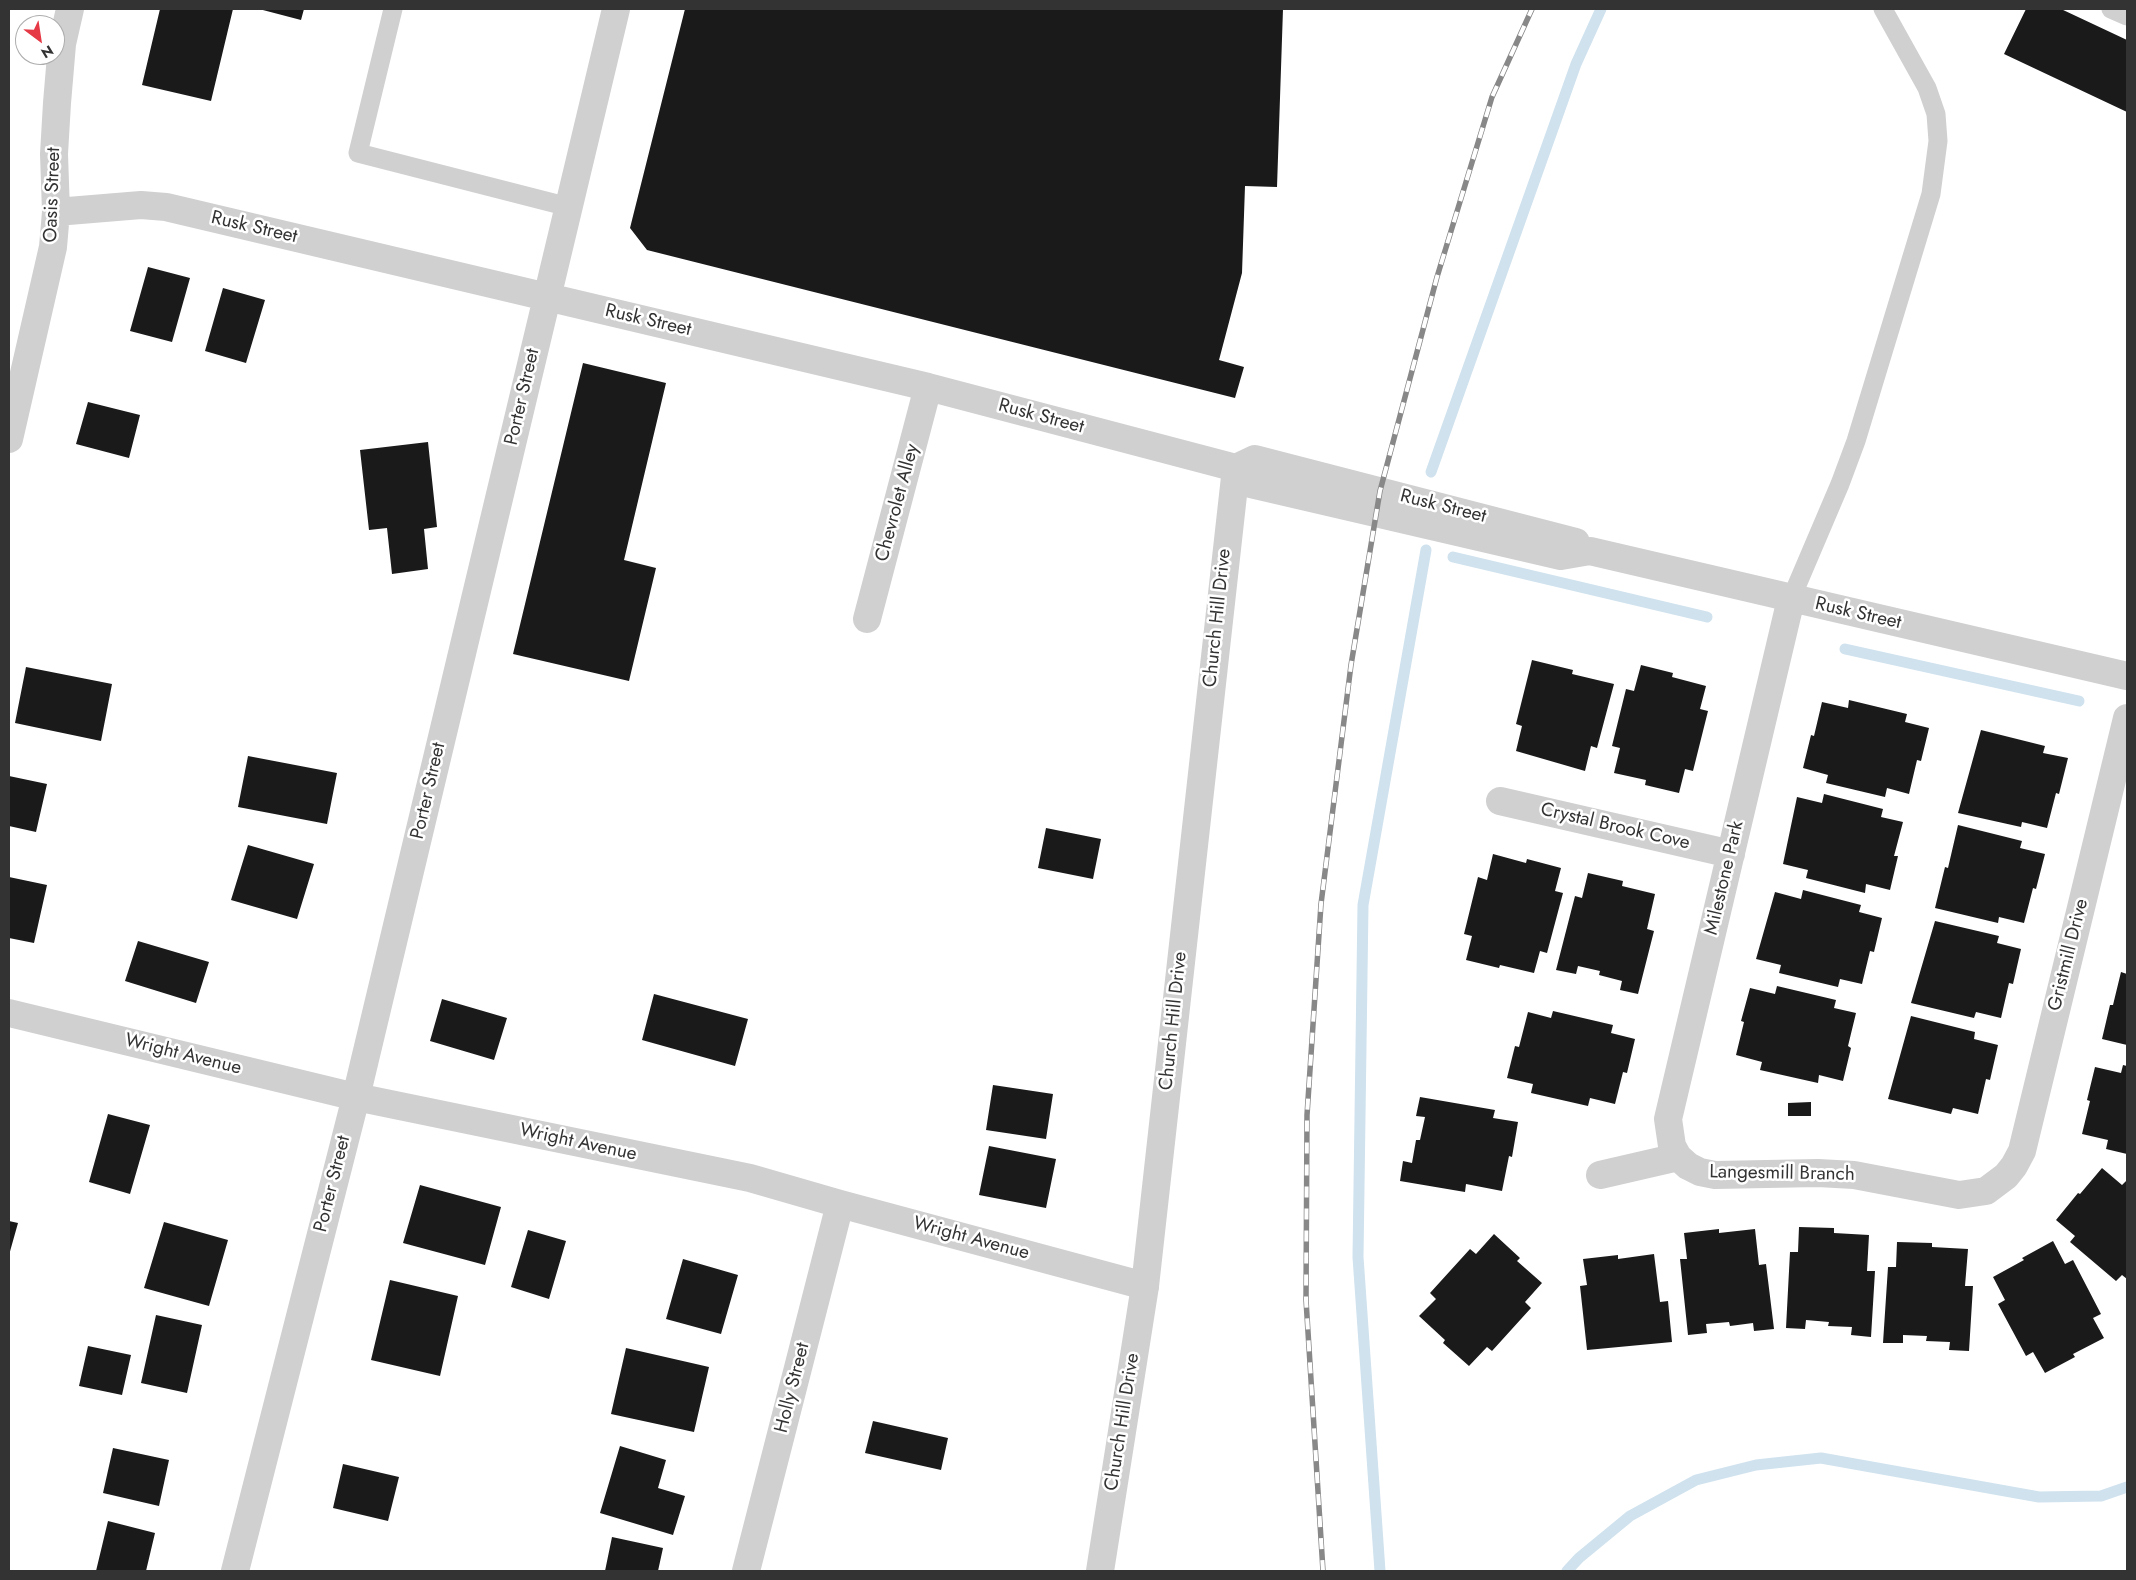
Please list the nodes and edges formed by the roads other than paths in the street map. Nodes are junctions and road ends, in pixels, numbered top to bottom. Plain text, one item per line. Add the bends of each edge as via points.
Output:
1 (70, 9) edge
2 (393, 9) edge
3 (616, 9) edge
4 (1883, 9) edge
5 (2111, 9) edge
6 (2127, 16) edge
7 (569, 207) junction
8 (56, 212) junction
9 (548, 297) junction
10 (928, 387) junction
11 (9, 438) edge
12 (1236, 468) junction
13 (1791, 599) junction
14 (867, 619) dead end
15 (2127, 676) edge
16 (2127, 718) edge
17 (1500, 800) dead end
18 (1730, 854) junction
19 (9, 1013) edge
20 (356, 1097) junction
21 (1678, 1157) junction
22 (1600, 1175) dead end
23 (1996, 1184) joint
24 (840, 1204) junction
25 (1145, 1286) junction
26 (235, 1571) edge
27 (746, 1571) edge
28 (1100, 1571) edge

1 - 8 street, Oasis Street via 62,44 54,154
2 - 7 lane via 358,152
3 - 7 street, Porter Street
4 - 13 lane via 1927,88 1936,114 1938,141 1932,194 1856,441
5 - 6 lane
7 - 9 street, Porter Street
8 - 9 street, Rusk Street via 141,205 166,207
8 - 11 street, Oasis Street via 46,281
9 - 10 street, Rusk Street
9 - 20 street, Porter Street
10 - 12 street, Rusk Street
10 - 14 street, Chevrolet Alley
12 - 13 street, Rusk Street via 1254,459 1574,539 1590,551
12 - 25 street, Church Hill Drive
13 - 15 street, Rusk Street
13 - 18 street, Milestone Park
16 - 23 street, Gristmill Drive via 2022,1151 2014,1166
17 - 18 street, Crystal Brook Cove
18 - 21 street, Milestone Park via 1668,1119 1672,1146
19 - 20 street, Wright Avenue
20 - 24 street, Wright Avenue via 750,1178
20 - 26 street, Porter Street
21 - 22 street
21 - 23 street, Langesmill Branch via 1700,1172 1715,1175 1854,1175 1960,1195 1986,1191
24 - 25 street, Wright Avenue
24 - 27 street, Holly Street
25 - 28 street, Church Hill Drive

